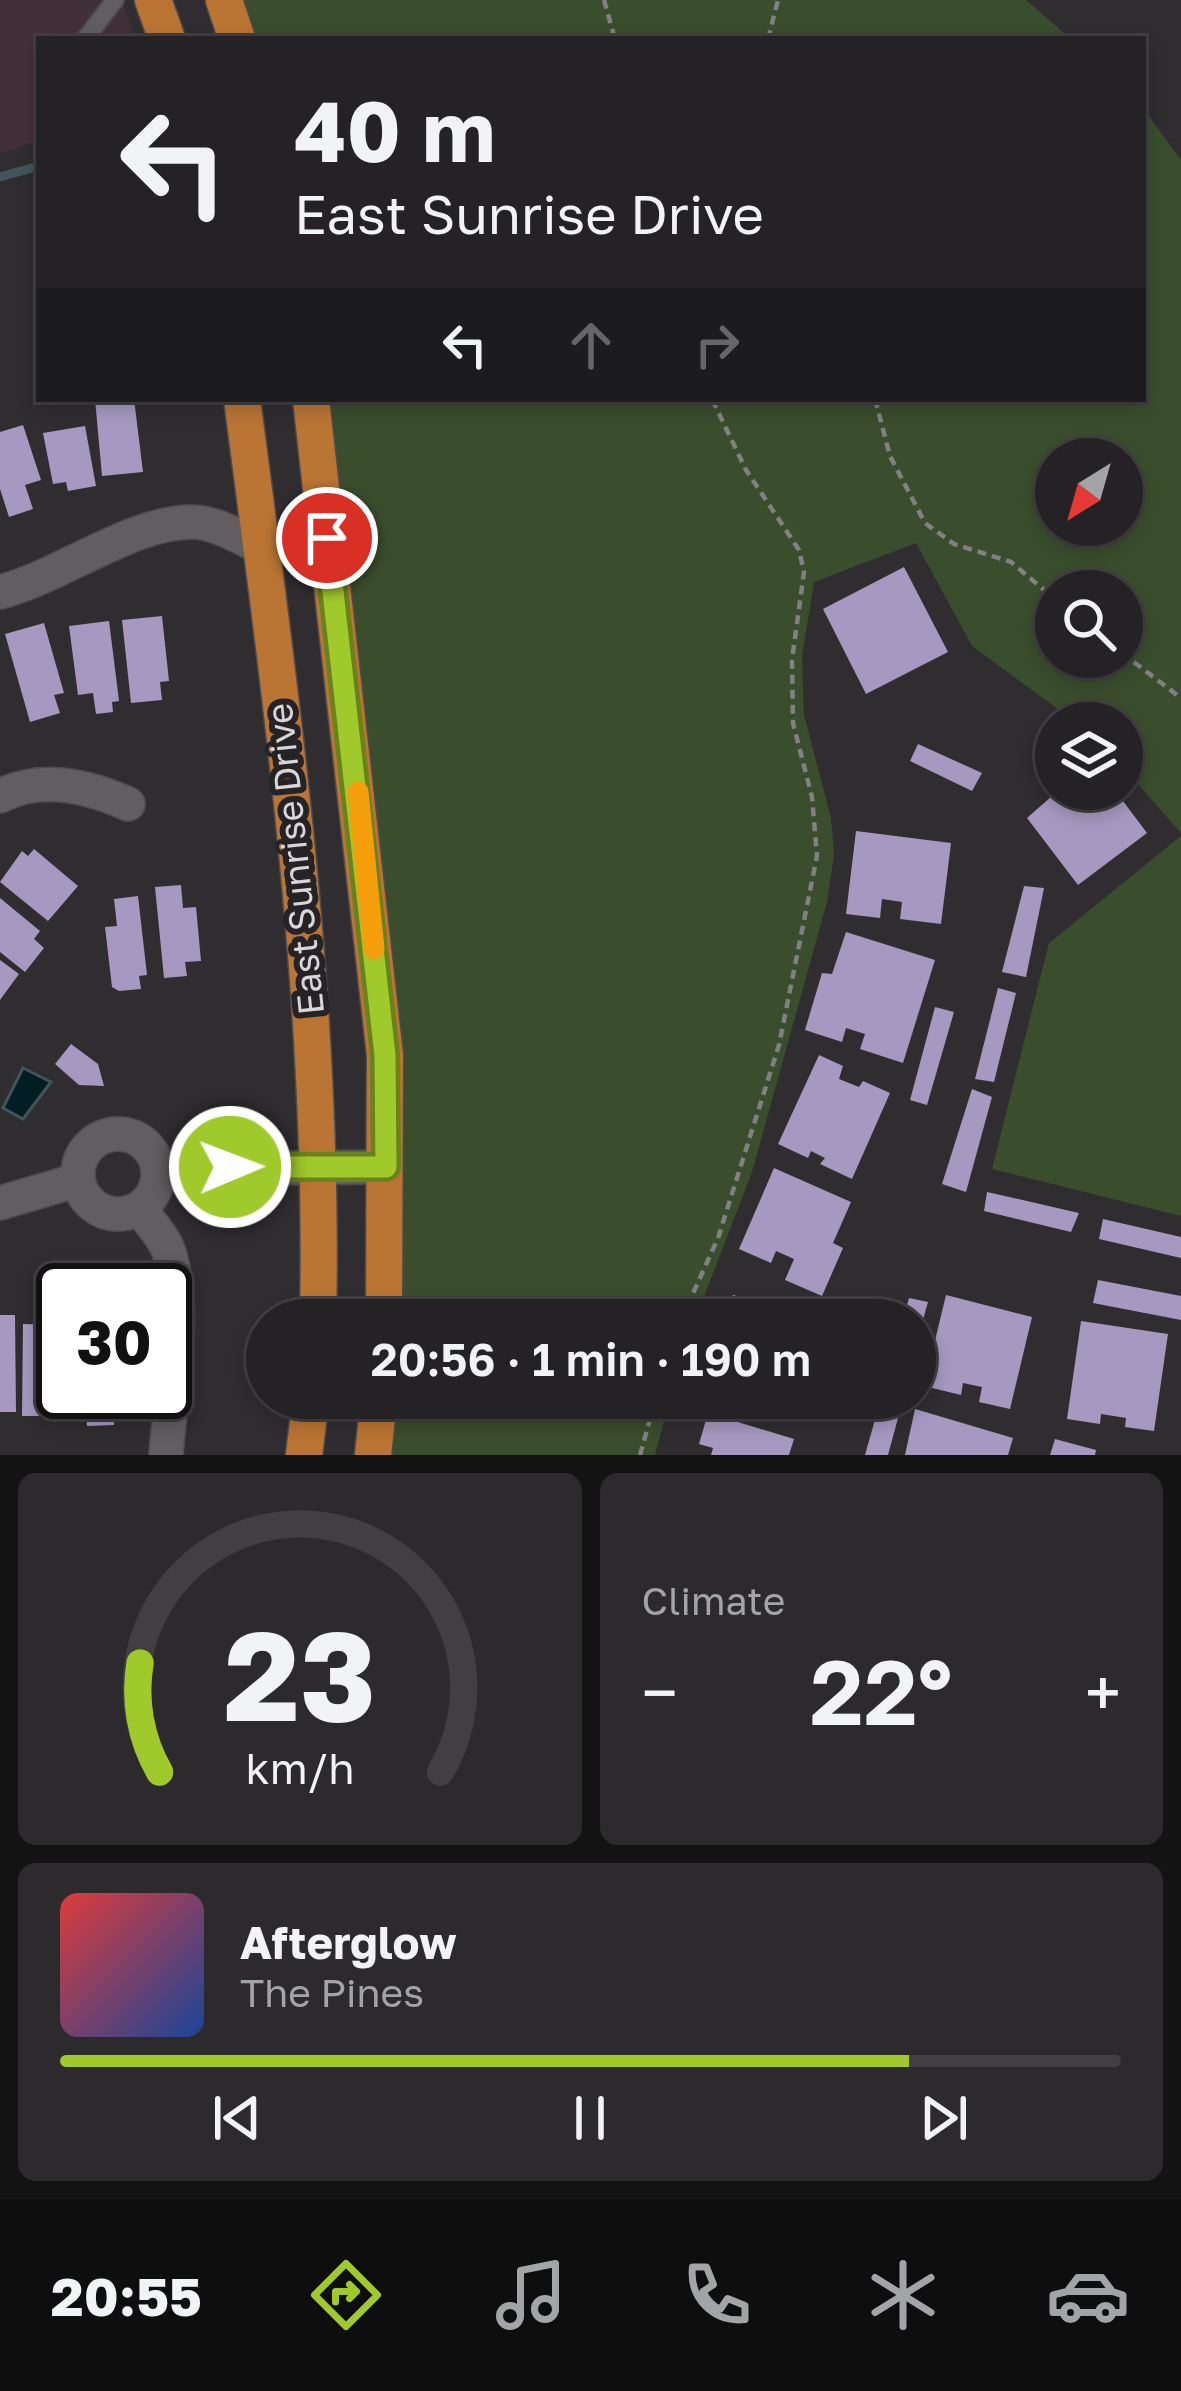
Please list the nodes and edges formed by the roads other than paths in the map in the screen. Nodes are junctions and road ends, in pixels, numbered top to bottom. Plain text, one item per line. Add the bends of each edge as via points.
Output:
1 (115, 0) edge
2 (154, 0) edge
3 (224, 0) edge
4 (87, 36) edge
5 (166, 36) edge
6 (236, 36) edge
7 (242, 402) edge
8 (310, 402) edge
9 (262, 548) junction
10 (0, 592) edge
11 (0, 796) edge
12 (128, 804) dead end
13 (321, 1167) junction
14 (386, 1167) junction
15 (158, 1168) junction
16 (78, 1180) junction
17 (0, 1203) edge
18 (140, 1208) junction
19 (318, 1299) edge
20 (384, 1299) edge
21 (308, 1419) edge
22 (377, 1419) edge
23 (166, 1455) edge
24 (304, 1455) edge
25 (373, 1455) edge

1 - 4 lane
2 - 5 main road
3 - 6 main road
7 - 9 main road, East Sunrise Drive
8 - 14 main road, East Sunrise Drive via 385,1055
9 - 10 street via 195,521 164,526
9 - 13 main road, East Sunrise Drive via 309,954
11 - 12 street via 63,784
13 - 14 street
13 - 15 street
13 - 19 main road, East Sunrise Drive
14 - 20 main road, East Sunrise Drive
15 - 16 street via 133,1137 106,1136 84,1153
15 - 18 street via 155,1191
16 - 17 street
16 - 18 street via 101,1210
18 - 23 street via 166,1247 173,1285
21 - 24 main road
22 - 25 main road

